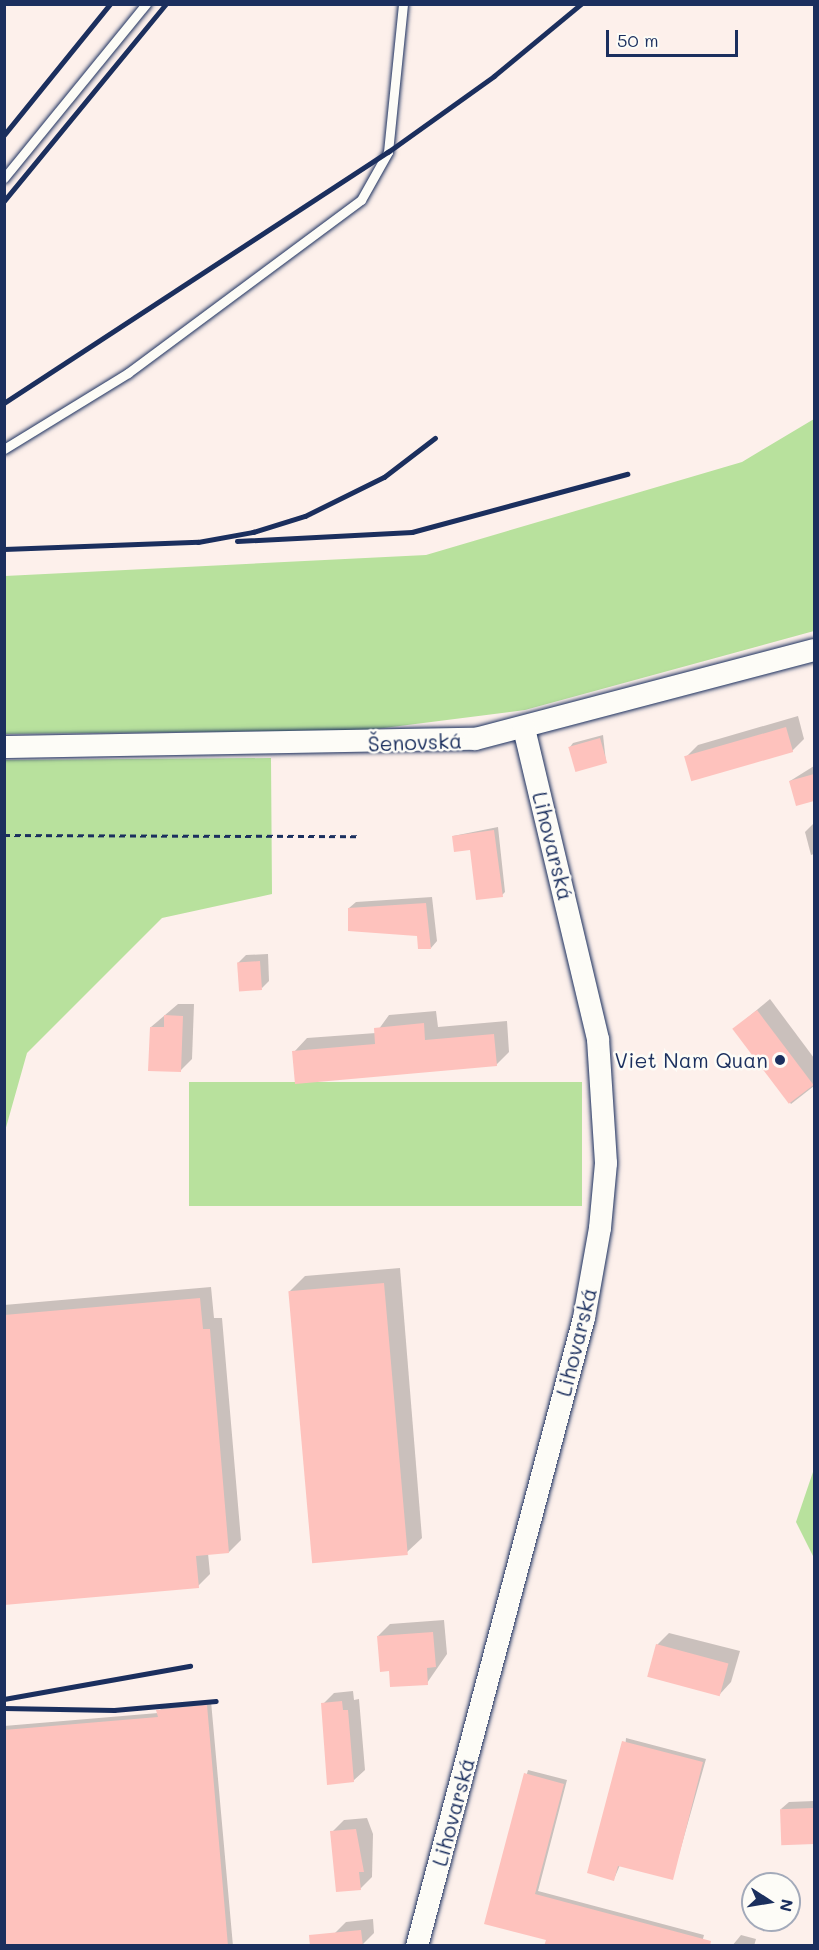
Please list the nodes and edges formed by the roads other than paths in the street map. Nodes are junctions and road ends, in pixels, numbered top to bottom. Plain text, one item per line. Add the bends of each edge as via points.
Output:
1 (146, 4) edge
2 (403, 4) edge
3 (4, 177) edge
4 (4, 449) edge
5 (814, 650) edge
6 (524, 729) junction
7 (4, 747) edge
8 (417, 1946) edge

1 - 3 lane
2 - 4 lane via 388,152 361,200 128,373
5 - 6 street, Šenovská
6 - 7 street, Šenovská via 475,740 418,742
6 - 8 street, Lihovarská via 598,1039 606,1162 600,1228 584,1318

